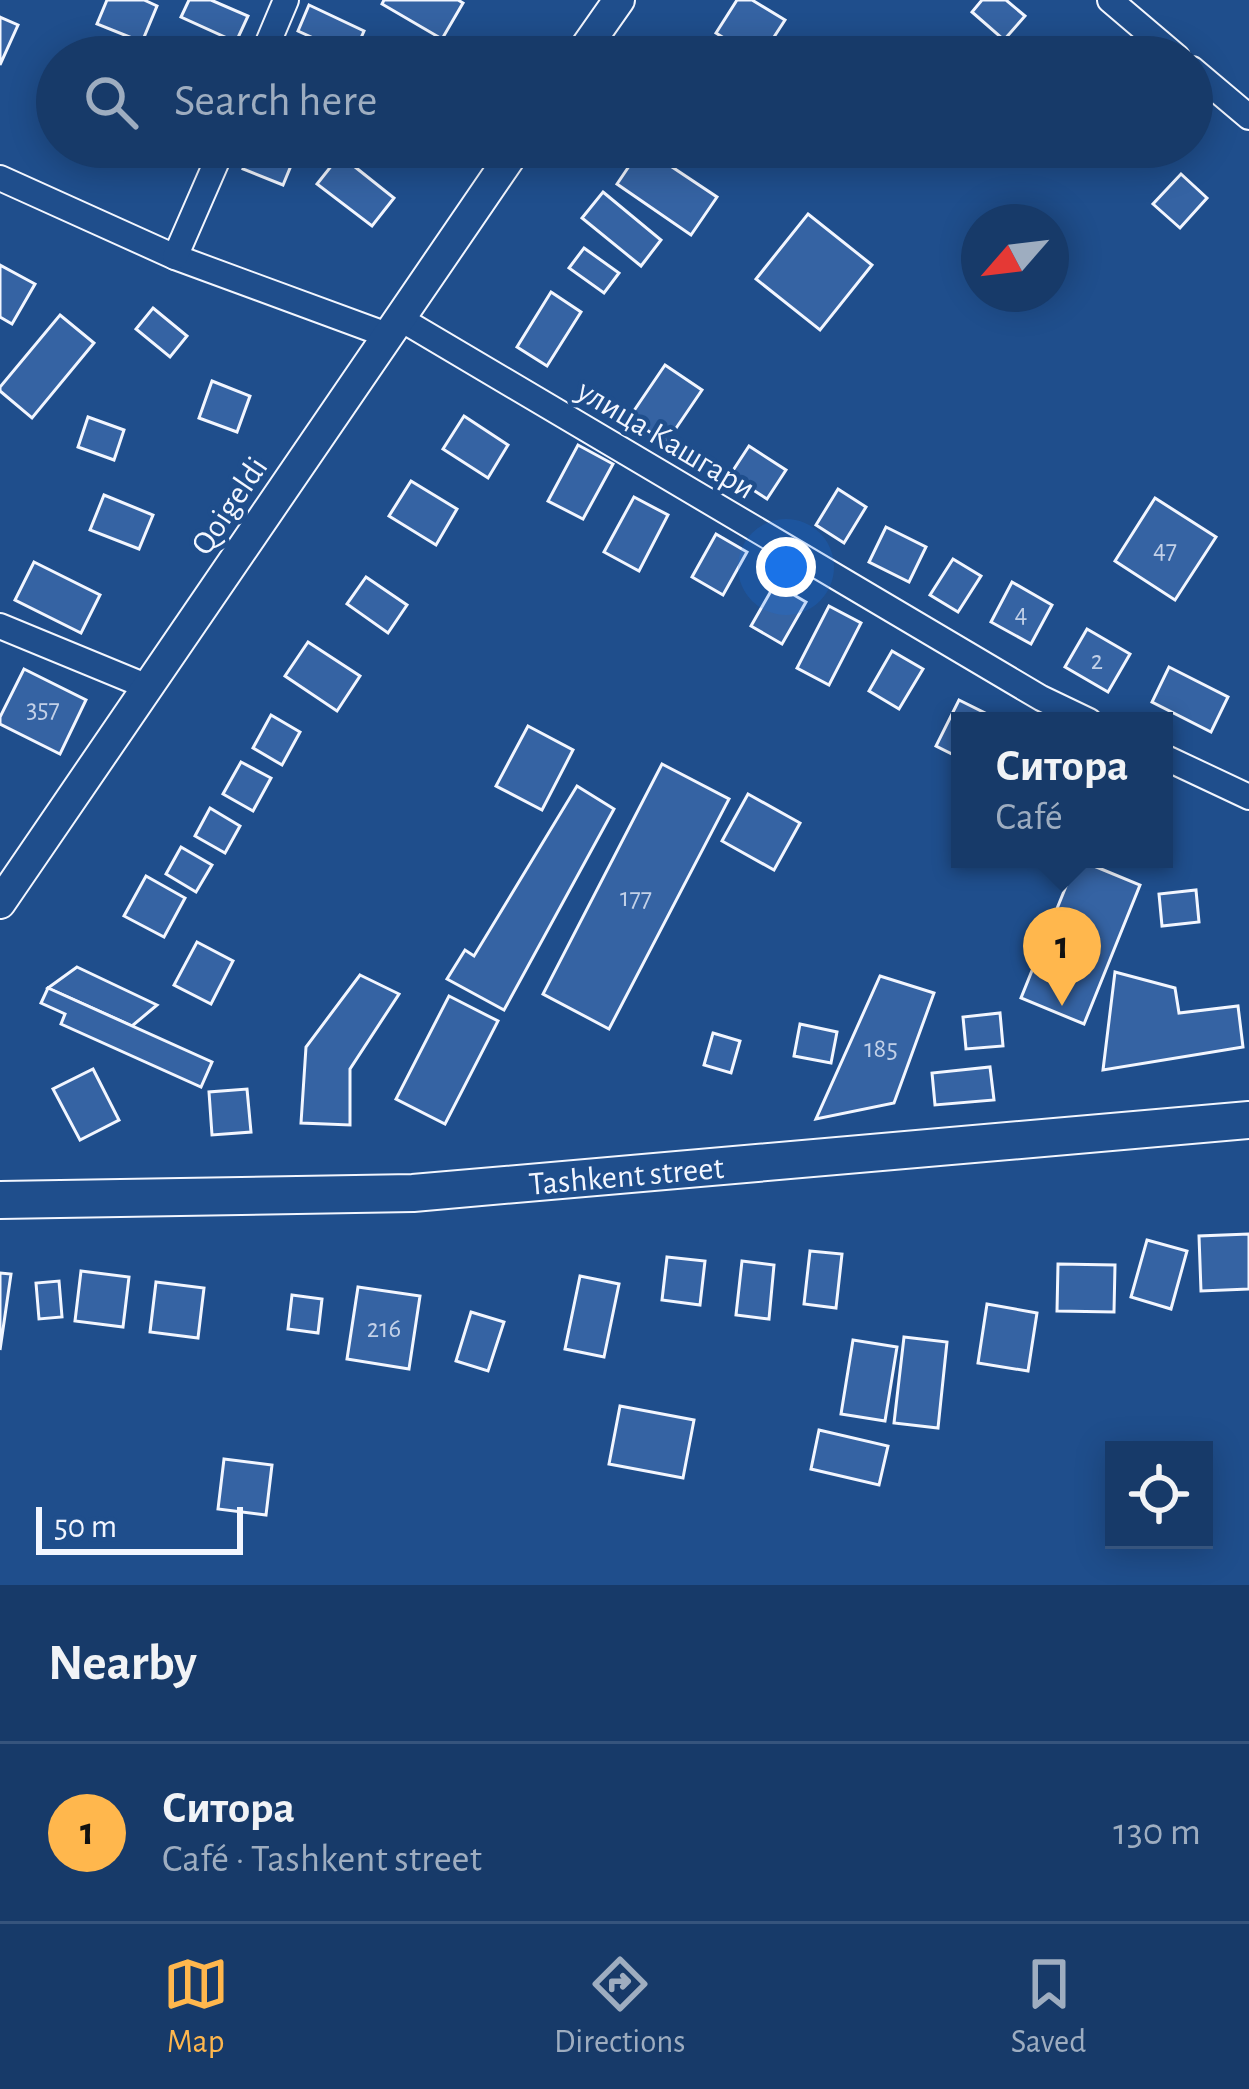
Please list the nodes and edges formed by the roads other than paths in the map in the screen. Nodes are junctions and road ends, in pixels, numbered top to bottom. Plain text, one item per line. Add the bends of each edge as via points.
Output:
1 (286, 0) edge
2 (619, 0) edge
3 (1110, 0) edge
4 (271, 36) edge
5 (594, 36) edge
6 (1152, 36) edge
7 (1213, 83) edge
8 (1245, 104) edge
9 (214, 168) edge
10 (503, 168) edge
11 (0, 178) edge
12 (176, 256) junction
13 (393, 327) junction
14 (0, 626) edge
15 (148, 687) junction
16 (1072, 712) edge
17 (1173, 761) edge
18 (1249, 797) edge
19 (0, 904) edge
20 (1249, 1120) edge
21 (0, 1200) edge

1 - 4 street
2 - 5 street
3 - 6 street
7 - 8 street
9 - 12 street
10 - 13 street, Qoigeldi
11 - 12 street, улица Кашгари
12 - 13 street, улица Кашгари
13 - 15 street, Qoigeldi
13 - 16 street, улица Кашгари
14 - 15 street
15 - 19 street, Qoigeldi
17 - 18 street
20 - 21 main road, Tashkent street via 413,1193

